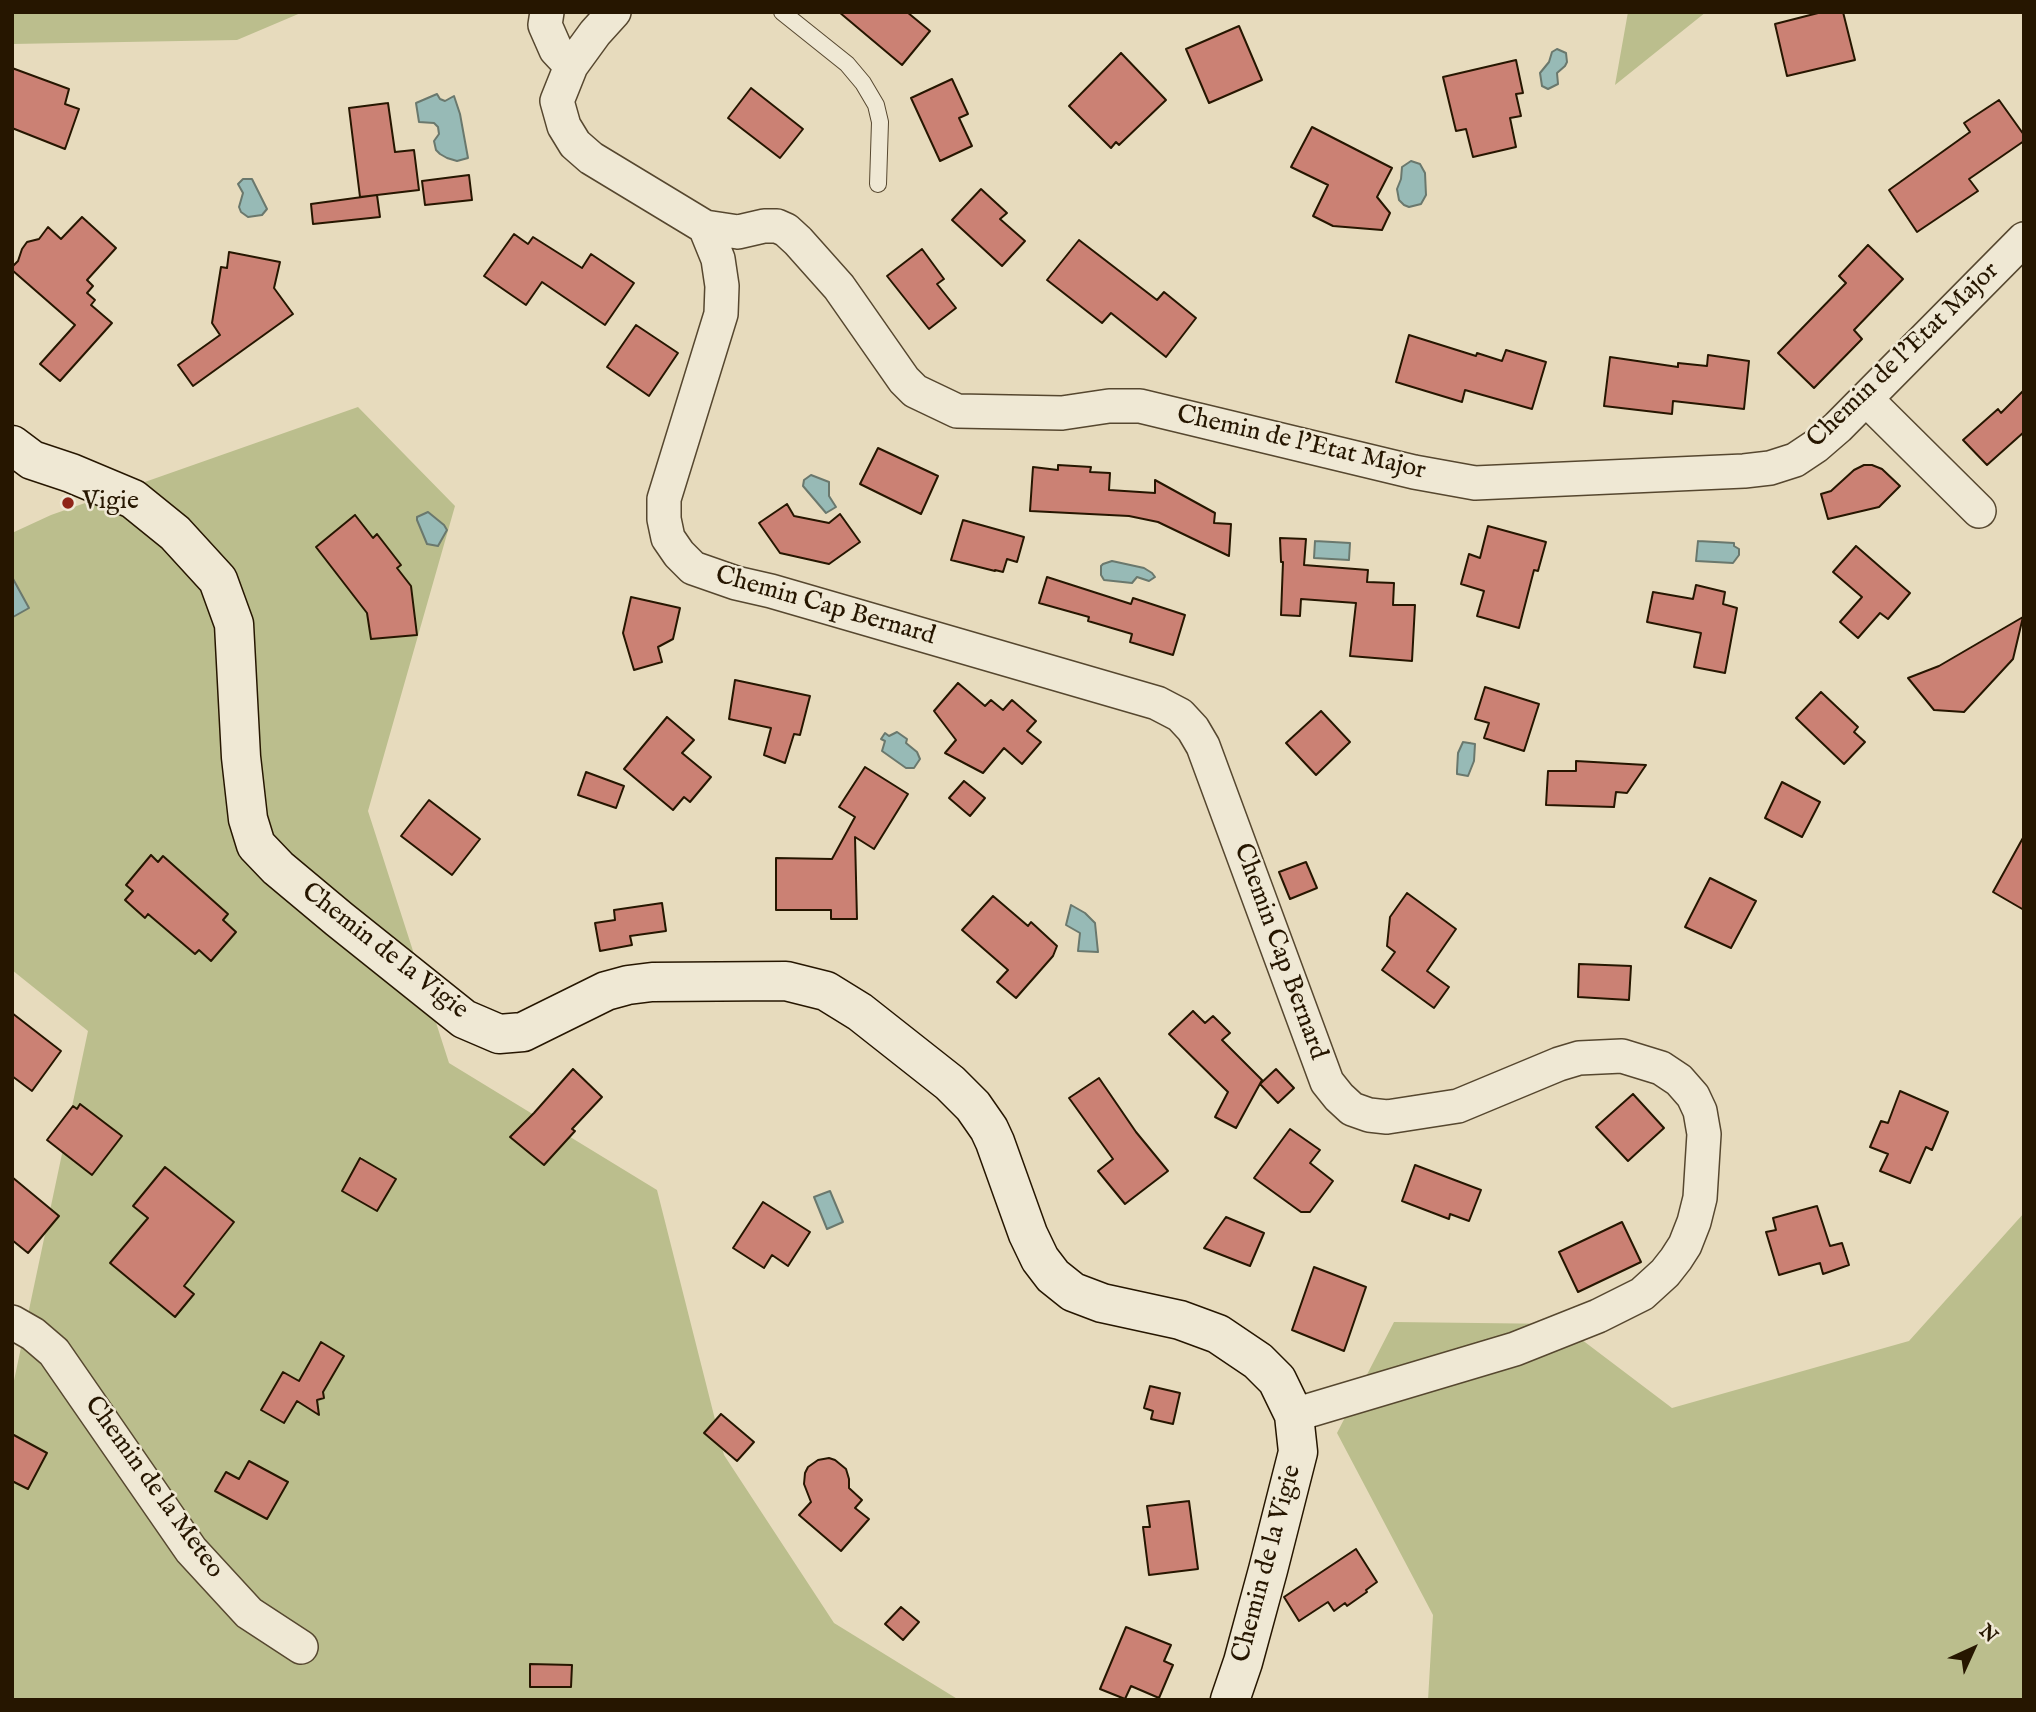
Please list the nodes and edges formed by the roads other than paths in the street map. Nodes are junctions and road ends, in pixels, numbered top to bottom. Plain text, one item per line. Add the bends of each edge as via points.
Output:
1 (547, 12) edge
2 (614, 12) edge
3 (782, 12) edge
4 (571, 65) junction
5 (878, 184) dead end
6 (705, 227) junction
7 (2024, 239) edge
8 (1866, 399) junction
9 (12, 445) edge
10 (1979, 511) dead end
11 (12, 1322) edge
12 (1294, 1415) junction
13 (301, 1647) dead end
14 (1230, 1700) edge

1 - 4 street via 545,25 555,50
2 - 4 street, Chemin de l'Etat Major
3 - 5 lane via 847,64 876,105 880,122
4 - 6 street, Chemin de l'Etat Major via 557,101 575,144
6 - 8 street, Chemin de l'Etat Major via 738,232 764,226 786,230 839,287 904,380 915,391 957,411 1062,413 1140,406 1475,483 1770,468 1795,460 1816,446
6 - 12 street, Chemin Cap Bernard via 718,259 721,314 664,499 668,538 693,568 1157,703 1180,715 1203,746 1327,1082 1352,1109 1387,1117 1458,1107 1559,1064 1622,1056 1661,1068 1693,1096 1704,1134 1694,1222 1676,1259 1642,1294 1515,1349
7 - 8 street, Chemin de l'Etat Major
8 - 10 street
9 - 12 street, Chemin de la Vigie via 32,460 133,499 175,533 218,580 234,624 241,757 256,845 278,868 464,1019 499,1034 523,1032 606,991 652,982 786,981 826,991 860,1012 973,1106 992,1135 1028,1234 1053,1276 1073,1292 1102,1303 1180,1320 1218,1334 1277,1380
11 - 13 street, Chemin de la Meteo via 54,1352 191,1550 249,1613
12 - 14 street, Chemin de la Vigie via 1298,1452

